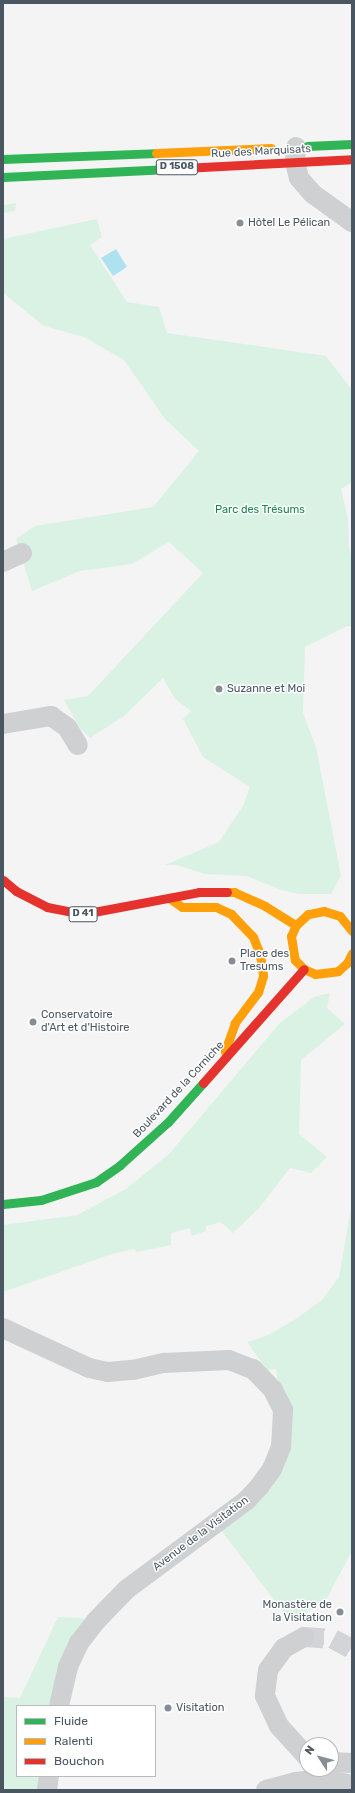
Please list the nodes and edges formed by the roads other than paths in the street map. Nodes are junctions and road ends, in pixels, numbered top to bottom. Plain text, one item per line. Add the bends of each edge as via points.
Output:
1 (352, 144) edge
2 (290, 151) junction
3 (3, 159) edge
4 (352, 160) edge
5 (3, 177) edge
6 (352, 222) edge
7 (22, 553) dead end
8 (3, 562) edge
9 (3, 724) edge
10 (78, 745) dead end
11 (3, 880) edge
12 (169, 898) junction
13 (296, 925) junction
14 (352, 931) edge
15 (352, 953) edge
16 (304, 969) junction
17 (218, 1069) junction
18 (3, 1204) edge
19 (3, 1328) edge
20 (304, 1637) tunnel mouth
21 (59, 1705) edge
22 (299, 1748) edge
23 (339, 1762) edge
24 (352, 1763) edge
25 (49, 1777) edge
26 (352, 1785) edge
27 (47, 1790) edge
28 (266, 1790) edge

1 - 2 main road, Rue des Marquisats / D 1508
2 - 3 main road, Rue des Marquisats / D 1508
2 - 4 main road, Rue des Marquisats / D 1508
2 - 5 main road, Rue des Marquisats / D 1508
2 - 6 street via 299,178 313,194
7 - 8 street
9 - 10 street via 51,716 67,727
11 - 12 main road, D 41 via 16,891 47,907 83,914
12 - 13 main road, D 41 via 199,892 234,892 265,906
12 - 17 main road via 182,907 216,907 231,914 253,937 260,954 263,976 258,992 235,1023
13 - 14 main road via 308,914 324,911 340,916
13 - 16 main road via 291,936 291,948 295,960
15 - 16 main road via 347,963 327,974 315,974
16 - 17 main road, Boulevard de la Corniche
17 - 18 main road, Boulevard de la Corniche via 146,1144 96,1182 41,1200
19 - 21 street, Avenue de la Visitation via 89,1368 108,1372 164,1363 230,1360 253,1369 273,1390 283,1410 281,1447 272,1469 259,1487 247,1500 127,1589 96,1621 79,1642 68,1667
20 - 22 street via 284,1648 268,1670 265,1696 279,1726
23 - 24 street
25 - 27 street
26 - 28 street via 322,1779 296,1782

